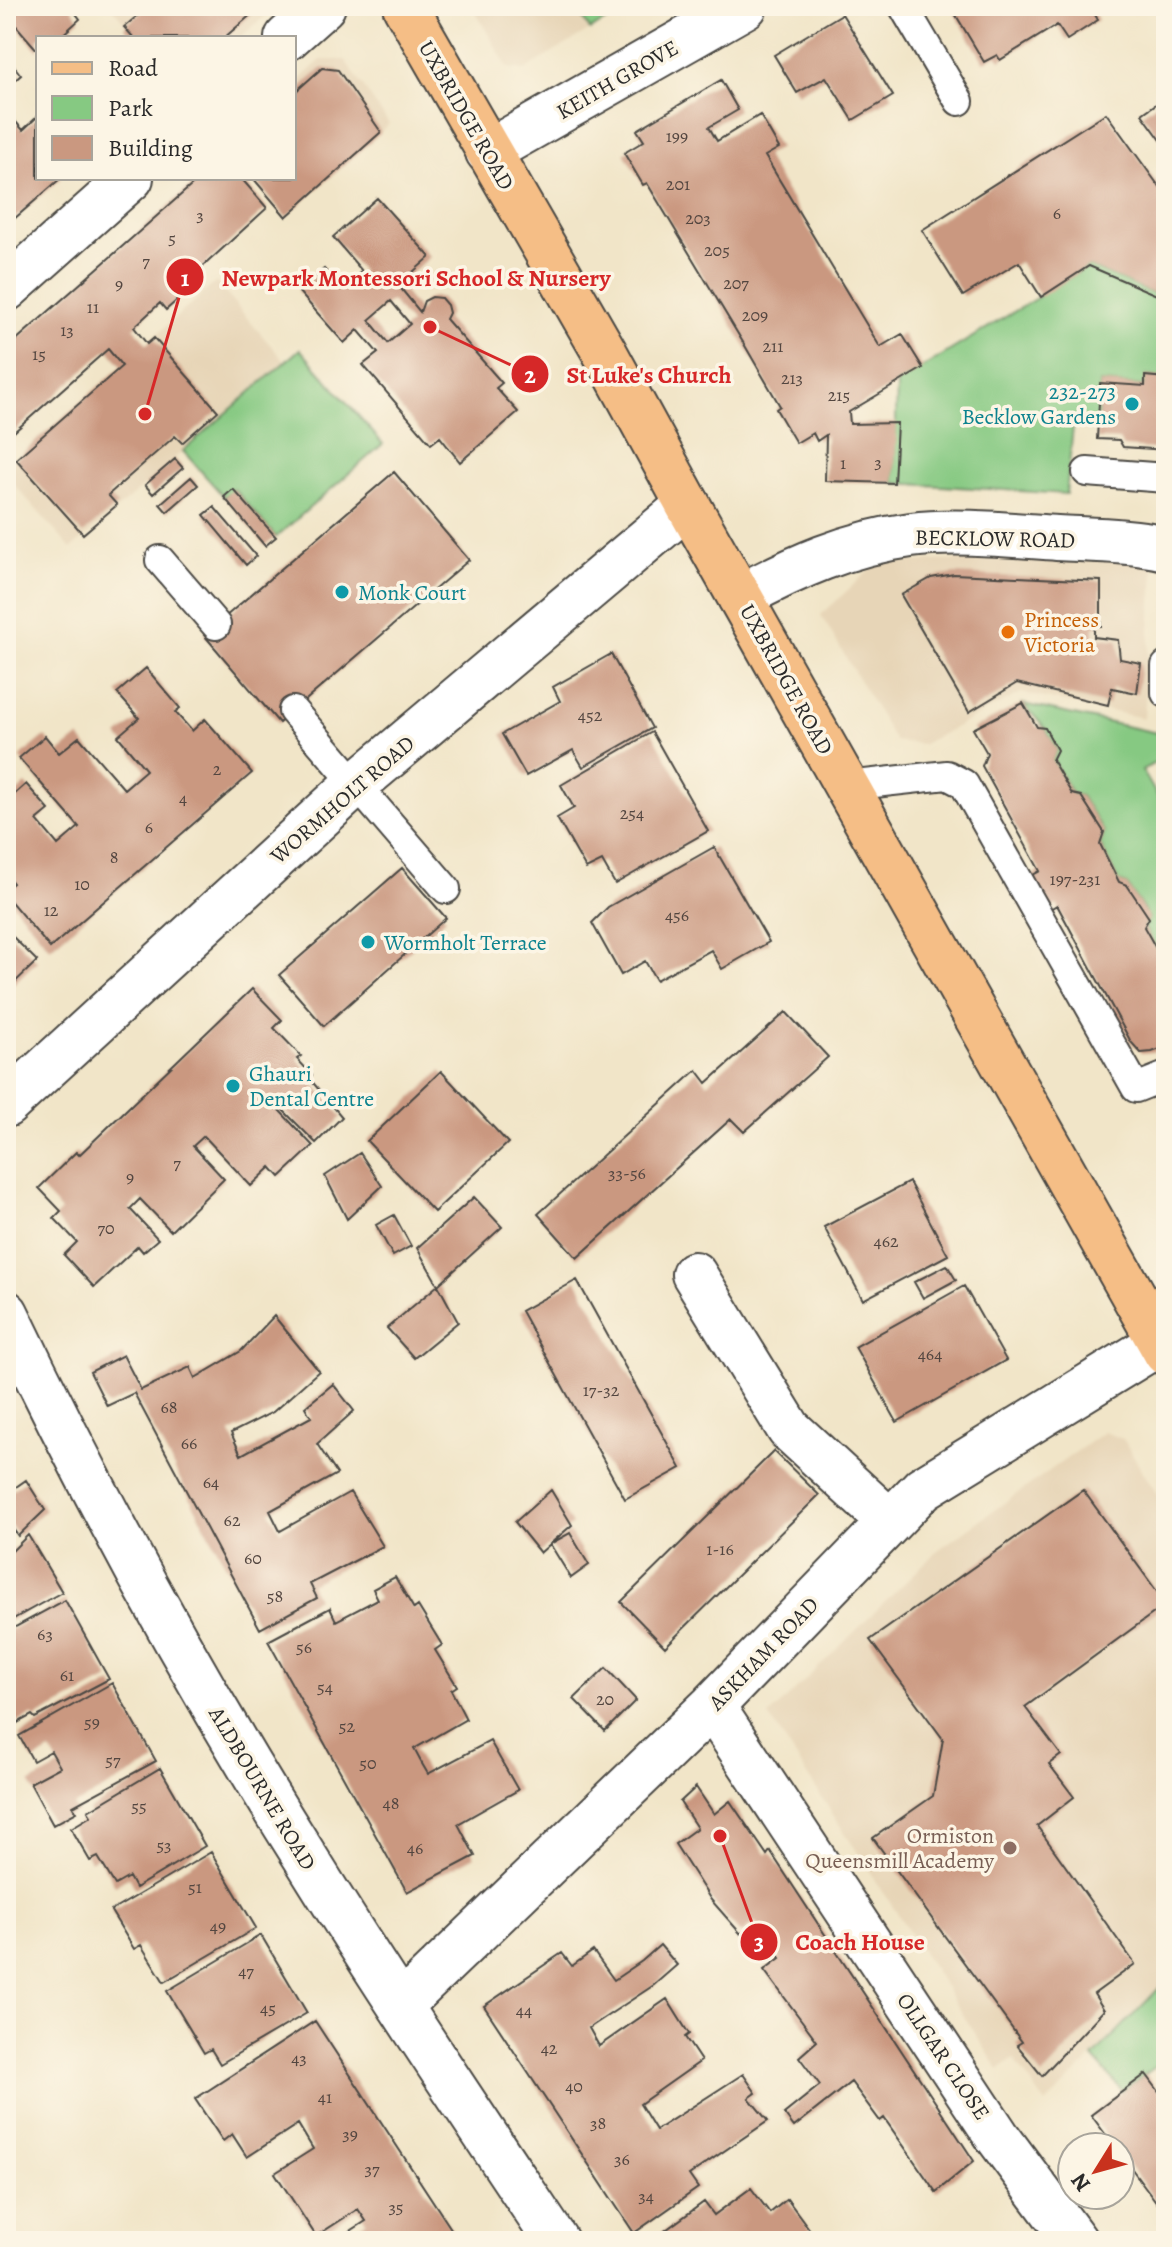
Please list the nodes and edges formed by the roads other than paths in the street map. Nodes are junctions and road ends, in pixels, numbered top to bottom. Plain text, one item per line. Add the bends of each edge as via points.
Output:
1 (323, 6) edge
2 (405, 6) edge
3 (745, 6) edge
4 (903, 6) edge
5 (289, 36) edge
6 (959, 101) dead end
7 (488, 152) junction
8 (129, 180) edge
9 (6, 289) edge
10 (1087, 472) dead end
11 (1166, 478) edge
12 (688, 505) junction
13 (1166, 548) edge
14 (160, 560) dead end
15 (740, 597) junction
16 (216, 625) dead end
17 (1166, 666) edge
18 (1166, 693) edge
19 (293, 711) dead end
20 (355, 785) junction
21 (847, 786) junction
22 (446, 889) dead end
23 (1166, 1076) edge
24 (6, 1105) edge
25 (694, 1274) dead end
26 (6, 1313) edge
27 (1163, 1348) edge
28 (890, 1522) junction
29 (712, 1706) junction
30 (400, 2006) junction
31 (556, 2241) edge
32 (1075, 2241) edge

1 - 5 street
2 - 7 main road, UXBRIDGE ROAD
3 - 7 street, KEITH GROVE
4 - 6 lane
7 - 12 main road, UXBRIDGE ROAD
8 - 9 street
10 - 11 lane
12 - 15 main road, UXBRIDGE ROAD
12 - 20 street, WORMHOLT ROAD
13 - 15 street, BECKLOW ROAD via 1006,534 913,534 842,549
14 - 16 lane
15 - 21 main road, UXBRIDGE ROAD
17 - 18 lane
19 - 20 lane
20 - 22 lane
20 - 24 street, WORMHOLT ROAD
21 - 23 lane via 947,775 964,784 1136,1088
21 - 27 main road, UXBRIDGE ROAD
25 - 28 street via 789,1429
26 - 30 street, ALDBOURNE ROAD via 57,1421 205,1691
27 - 28 street, ASKHAM ROAD via 923,1488
28 - 29 street, ASKHAM ROAD
29 - 30 street, ASKHAM ROAD
29 - 32 street, OLLGAR CLOSE via 997,2136
30 - 31 street, ALDBOURNE ROAD

